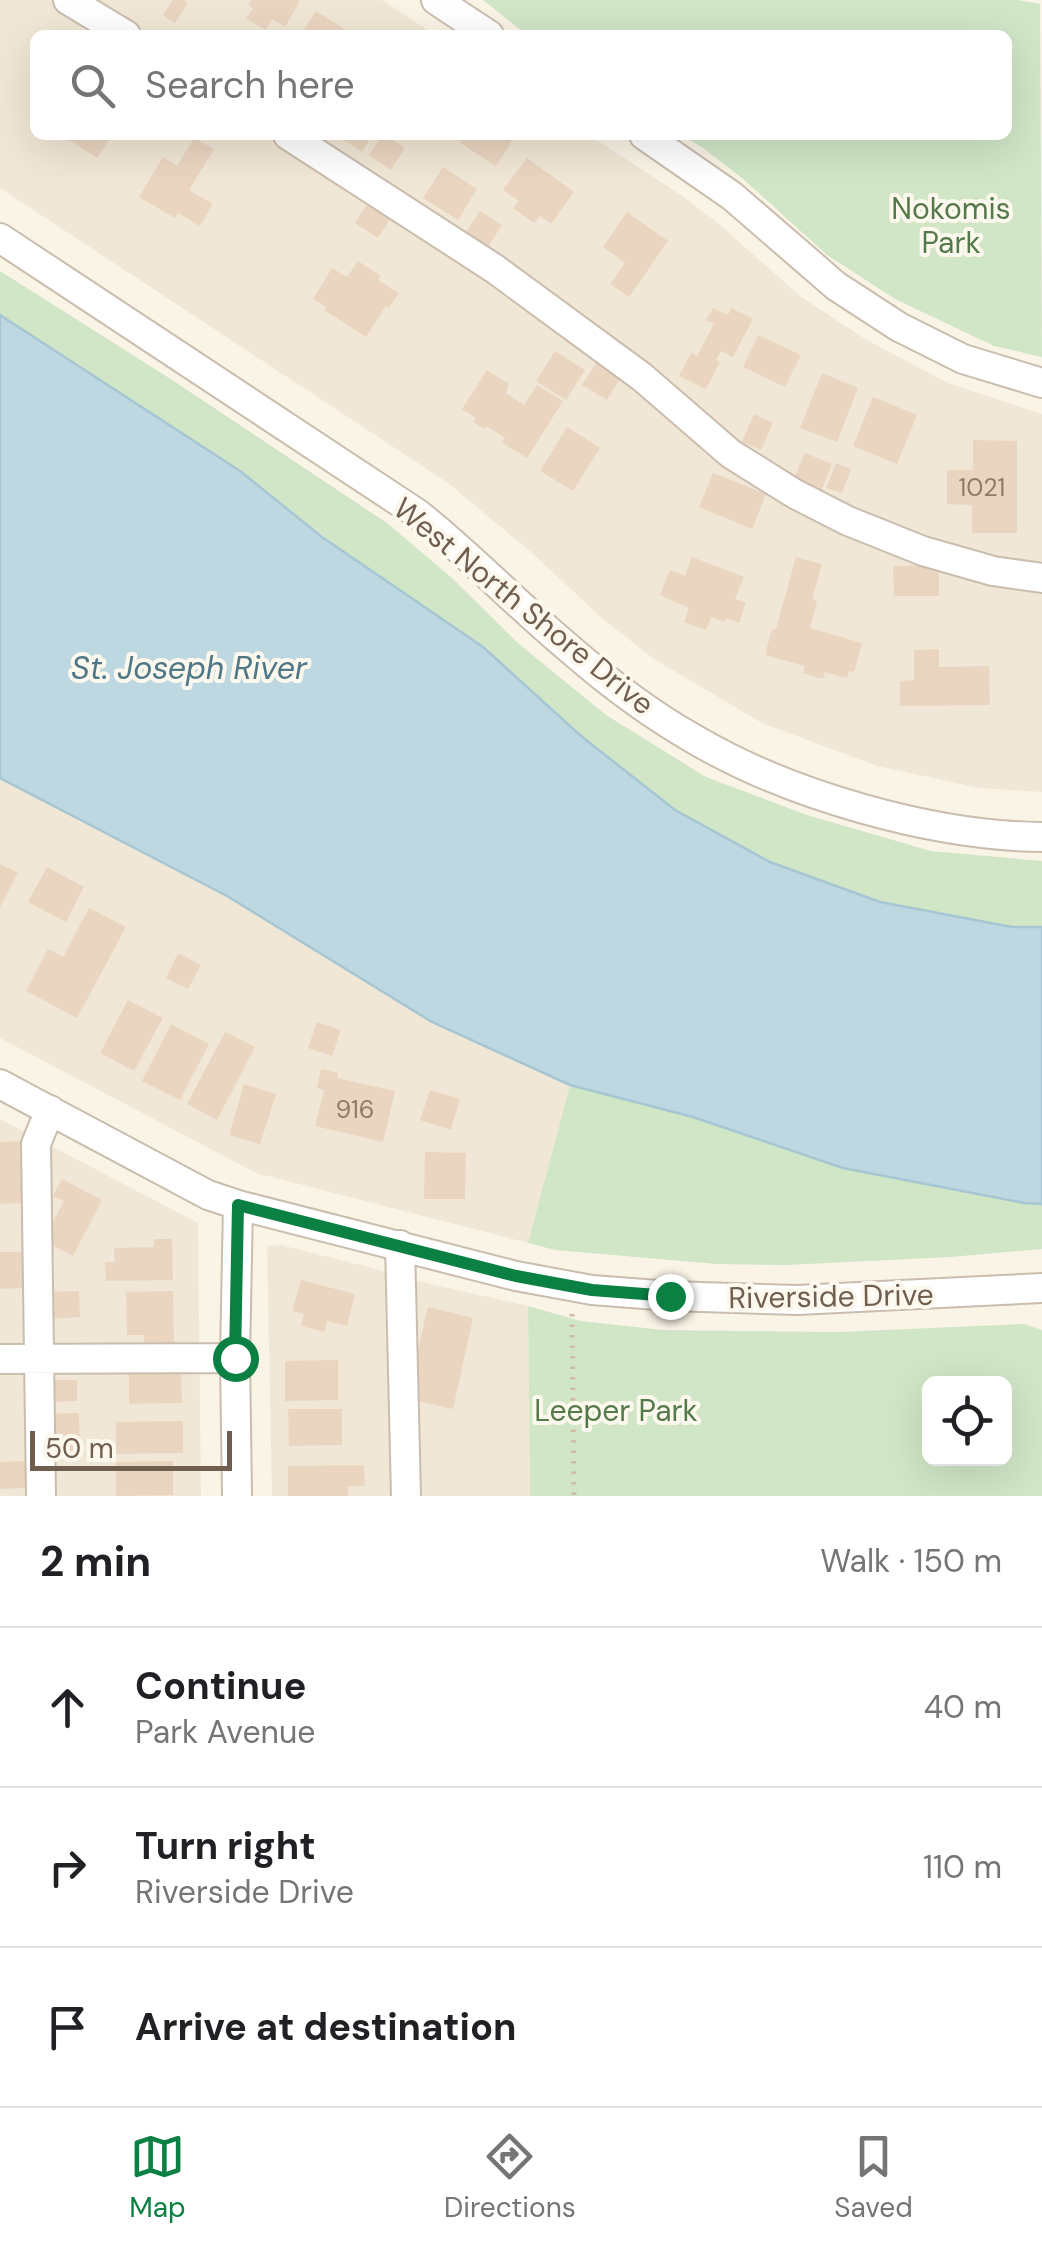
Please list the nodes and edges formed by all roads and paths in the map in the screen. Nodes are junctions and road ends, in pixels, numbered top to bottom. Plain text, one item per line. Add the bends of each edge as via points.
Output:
1 (68, 0) edge
2 (436, 0) edge
3 (118, 30) edge
4 (481, 30) edge
5 (296, 140) edge
6 (651, 140) edge
7 (0, 238) edge
8 (1042, 384) edge
9 (1042, 578) edge
10 (1042, 837) edge
11 (0, 1084) edge
12 (50, 1110) junction
13 (238, 1205) junction
14 (400, 1245) junction
15 (1042, 1288) edge
16 (572, 1314) dead end
17 (235, 1358) junction
18 (0, 1359) edge
19 (40, 1359) junction
20 (40, 1496) edge
21 (237, 1496) edge
22 (406, 1496) edge
23 (574, 1496) edge

1 - 3 street
2 - 4 street
5 - 9 street via 495,269 630,368 731,454 796,494 923,551
6 - 8 street via 899,328 962,359
7 - 10 street, West North Shore Drive via 418,514 569,649 696,741 846,803 931,826
11 - 12 street, Riverside Drive
12 - 13 street, Riverside Drive
12 - 19 street via 36,1144
13 - 14 street, Riverside Drive
13 - 17 street
14 - 15 street, Riverside Drive via 516,1276 670,1296 797,1300
14 - 22 street
16 - 23 path
17 - 19 street
17 - 21 street
18 - 19 street
19 - 20 street

